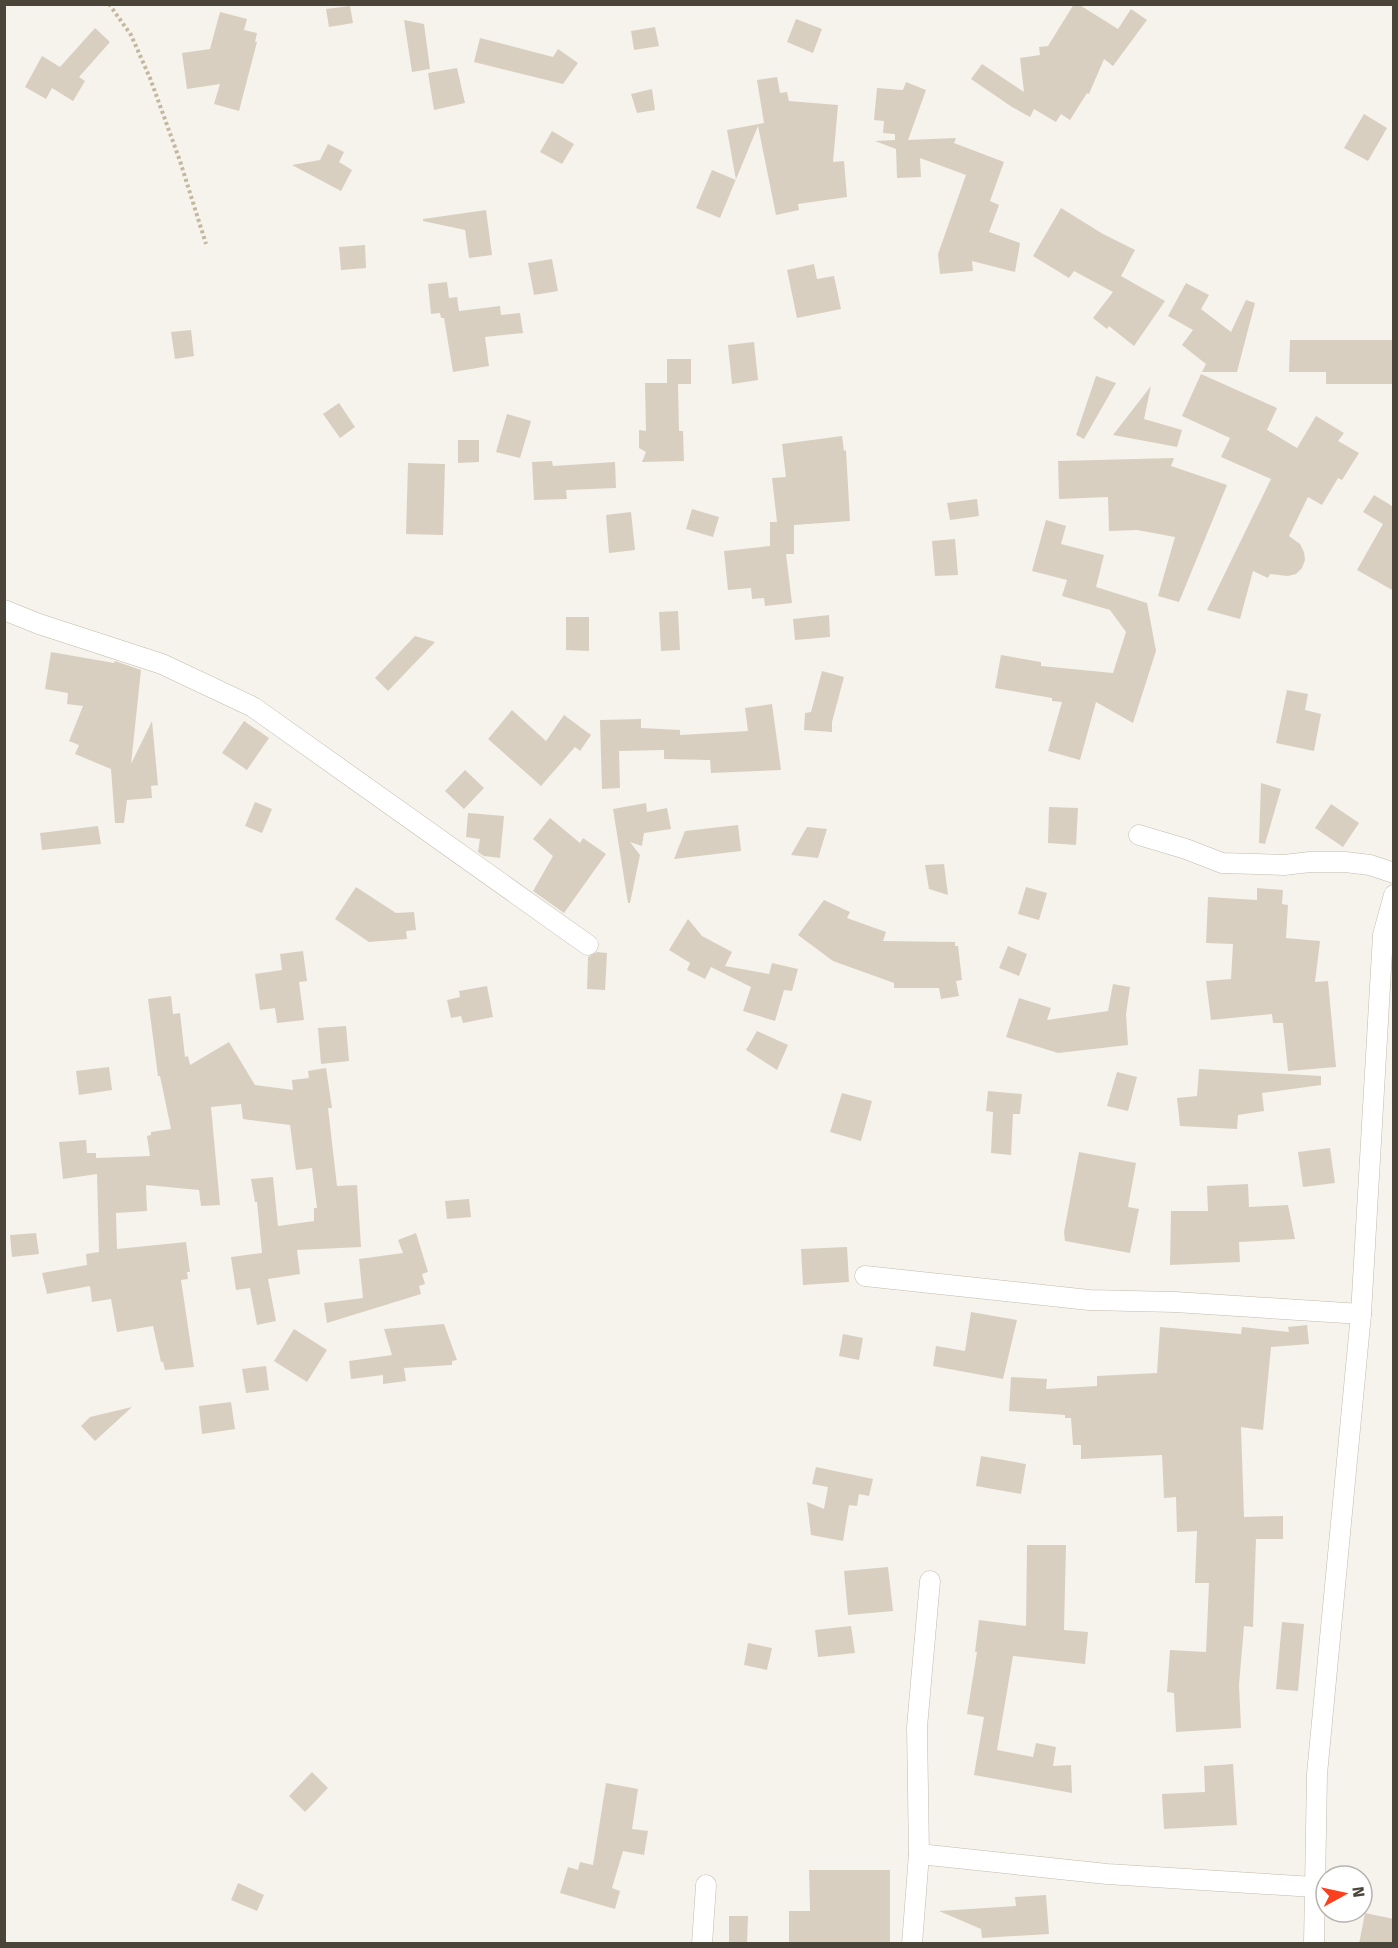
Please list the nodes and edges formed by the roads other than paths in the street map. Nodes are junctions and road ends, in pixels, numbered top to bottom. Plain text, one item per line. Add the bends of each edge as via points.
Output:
1 (4, 610) edge
2 (1139, 835) dead end
3 (1394, 873) edge
4 (1394, 895) edge
5 (588, 945) dead end
6 (865, 1276) dead end
7 (1361, 1314) junction
8 (930, 1581) dead end
9 (919, 1854) junction
10 (1315, 1864) edge
11 (706, 1885) dead end
12 (1314, 1887) edge
13 (1314, 1924) edge
14 (702, 1944) edge
15 (912, 1944) edge
16 (1314, 1944) edge

1 - 5 street via 162,664 253,707
2 - 3 street via 1222,863 1345,862
4 - 7 street via 1383,934
6 - 7 street via 1089,1300
7 - 10 street via 1317,1774
8 - 9 street via 917,1727
9 - 12 street via 1107,1874
9 - 15 street
11 - 14 street
13 - 16 street

